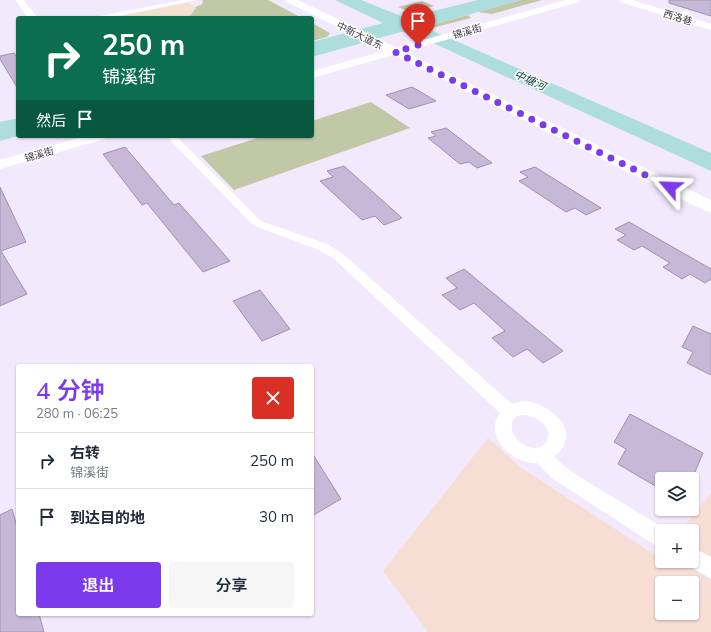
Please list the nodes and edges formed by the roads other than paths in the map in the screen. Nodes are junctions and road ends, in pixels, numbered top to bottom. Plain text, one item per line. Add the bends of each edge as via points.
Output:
1 (19, 0) edge
2 (193, 0) edge
3 (290, 0) edge
4 (307, 0) edge
5 (558, 0) edge
6 (576, 0) edge
7 (623, 0) edge
8 (687, 12) dead end
9 (31, 16) edge
10 (109, 16) edge
11 (675, 16) junction
12 (711, 27) edge
13 (444, 35) junction
14 (391, 45) junction
15 (314, 68) edge
16 (314, 75) edge
17 (67, 138) edge
18 (93, 138) edge
19 (173, 138) edge
20 (0, 157) edge
21 (0, 165) edge
22 (711, 192) edge
23 (711, 207) edge
24 (510, 412) junction
25 (541, 455) junction
26 (655, 534) edge
27 (699, 561) edge
28 (711, 569) edge

1 - 9 main road
2 - 10 street
3 - 14 main road, 中新大道东 via 351,31
4 - 14 main road, 中新大道东 via 364,28
5 - 13 main road, 锦溪街
6 - 13 main road, 锦溪街
7 - 11 main road, 西洛巷
8 - 11 street
11 - 12 main road, 西洛巷
13 - 14 main road, 锦溪街
14 - 15 main road, 锦溪街
14 - 16 main road, 锦溪街
14 - 22 main road, 中新大道东
14 - 23 main road, 中新大道东
17 - 20 main road, 锦溪街
18 - 21 main road, 锦溪街
19 - 24 street via 262,226 323,247 338,256
24 - 25 street via 504,420 503,427 508,441 523,452
24 - 25 street via 529,408 545,414 551,420 556,427 558,442 554,448
25 - 26 street via 557,472
27 - 28 street

